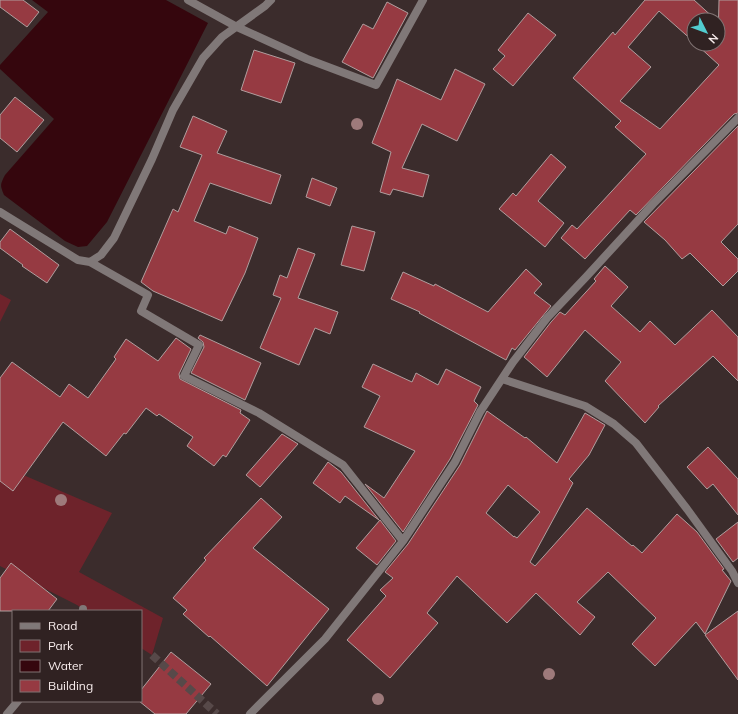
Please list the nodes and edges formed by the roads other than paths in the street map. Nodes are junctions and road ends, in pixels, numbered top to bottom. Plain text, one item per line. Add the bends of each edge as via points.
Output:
1 (188, 0) edge
2 (271, 0) edge
3 (423, 0) edge
4 (237, 27) junction
5 (738, 118) edge
6 (0, 212) edge
7 (90, 262) junction
8 (502, 379) junction
9 (403, 541) junction
10 (738, 583) edge
11 (17, 702) edge
12 (7, 714) edge
13 (250, 714) edge

1 - 4 street
2 - 4 street
3 - 4 street via 376,84 307,59
4 - 7 street via 222,37 203,58 173,110 114,238 101,255
5 - 8 street via 653,204 547,318
6 - 7 street via 61,251 78,260
7 - 9 street via 148,295 141,311 199,345 184,376 259,413 343,465
8 - 9 street via 480,412 455,462
8 - 10 street via 585,406 614,424 636,443 732,570
9 - 13 street via 325,639
11 - 12 street

